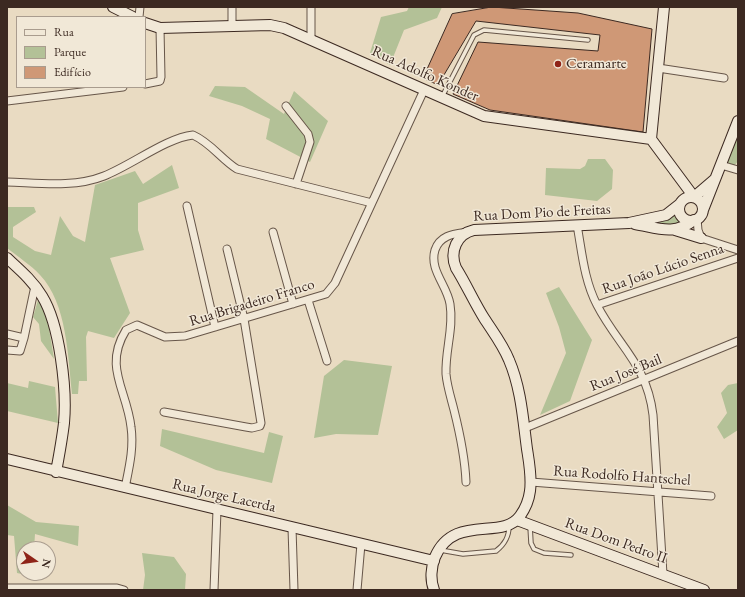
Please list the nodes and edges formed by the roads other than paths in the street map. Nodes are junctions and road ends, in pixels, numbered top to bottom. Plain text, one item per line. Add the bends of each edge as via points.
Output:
1 (113, 7) edge
2 (232, 7) edge
3 (311, 7) edge
4 (664, 7) edge
5 (131, 16) edge
6 (146, 23) edge
7 (232, 27) junction
8 (160, 28) junction
9 (311, 39) junction
10 (588, 40) dead end
11 (658, 68) junction
12 (724, 78) dead end
13 (146, 84) edge
14 (115, 88) edge
15 (424, 90) junction
16 (441, 98) junction
17 (7, 101) edge
18 (286, 106) dead end
19 (738, 121) edge
20 (650, 139) junction
21 (721, 165) junction
22 (738, 170) edge
23 (679, 179) junction
24 (715, 179) junction
25 (7, 182) edge
26 (296, 184) junction
27 (694, 197) junction
28 (682, 202) junction
29 (372, 203) junction
30 (187, 206) dead end
31 (698, 216) junction
32 (629, 223) junction
33 (577, 225) junction
34 (674, 230) junction
35 (273, 232) dead end
36 (467, 232) junction
37 (701, 238) junction
38 (727, 247) junction
39 (227, 249) dead end
40 (738, 250) edge
41 (7, 258) edge
42 (738, 258) edge
43 (722, 263) junction
44 (35, 286) junction
45 (308, 300) junction
46 (293, 304) junction
47 (597, 305) junction
48 (244, 319) junction
49 (215, 328) junction
50 (7, 334) edge
51 (24, 338) junction
52 (738, 341) edge
53 (7, 350) edge
54 (327, 361) dead end
55 (645, 379) junction
56 (164, 412) dead end
57 (525, 428) junction
58 (7, 459) edge
59 (56, 472) junction
60 (466, 482) dead end
61 (531, 482) junction
62 (125, 488) junction
63 (658, 492) junction
64 (711, 496) dead end
65 (217, 510) junction
66 (513, 522) junction
67 (530, 525) junction
68 (292, 528) junction
69 (361, 544) junction
70 (439, 550) junction
71 (571, 555) dead end
72 (434, 561) junction
73 (663, 574) junction
74 (7, 589) edge
75 (124, 590) edge
76 (214, 590) edge
77 (294, 590) edge
78 (357, 590) edge
79 (434, 590) edge
80 (704, 590) edge

1 - 5 main road
2 - 7 street
3 - 9 street
4 - 11 main road
6 - 8 main road, Rua Adolfo Konder
7 - 8 main road, Rua Adolfo Konder
7 - 9 main road, Rua Adolfo Konder via 277,26
8 - 13 street via 160,81
9 - 15 main road, Rua Adolfo Konder
10 - 16 lane via 484,30 474,35
11 - 12 street
11 - 20 main road
14 - 17 street
15 - 16 main road, Rua Adolfo Konder
15 - 29 street, Rua Brigadeiro Franco
16 - 20 main road, Rua Adolfo Konder via 492,118
18 - 26 street via 308,134 310,142
19 - 21 main road
20 - 23 main road
21 - 22 street
21 - 24 main road
23 - 27 main road
23 - 28 main road
24 - 27 main road
24 - 31 main road
25 - 26 street via 54,184 87,181 113,172 173,140 193,135 209,144 237,169
26 - 29 street
27 - 28 main road
27 - 31 main road via 702,204
28 - 31 main road via 681,215 687,220
28 - 32 main road, Rua Dom Pio de Freitas via 666,215
29 - 45 street, Rua Brigadeiro Franco via 333,287 322,296
30 - 49 street
31 - 34 main road via 686,226
31 - 37 street
32 - 33 main road, Rua Dom Pio de Freitas
32 - 34 main road, Rua Dom Pio de Freitas
33 - 36 main road, Rua Dom Pio de Freitas
33 - 47 street via 586,274
34 - 37 main road, Rua Dom Pio de Freitas
35 - 46 street
36 - 57 main road, Rua Dom Pio de Freitas via 461,236 454,248 453,262 508,358 517,384
36 - 60 street via 442,238 436,246 433,259 450,303 452,320 446,374 464,450
37 - 38 street
38 - 40 street
38 - 43 street
39 - 48 street
41 - 44 main road
42 - 43 street, Rua João Lúcio Senna
43 - 47 street, Rua João Lúcio Senna
44 - 51 street
44 - 59 main road via 46,303 54,324 63,388 64,423
45 - 46 street, Rua Brigadeiro Franco
45 - 54 street
46 - 48 street, Rua Brigadeiro Franco
47 - 55 street
48 - 49 street, Rua Brigadeiro Franco
48 - 56 street via 260,426 252,428
49 - 62 street, Rua Brigadeiro Franco via 178,338 165,337 137,326 130,327 124,333 117,350 116,362 117,376 132,432 132,451
50 - 51 street
51 - 53 street via 20,351
52 - 55 street, Rua José Bail
55 - 57 street, Rua José Bail
55 - 63 street via 652,404
57 - 61 main road, Rua Dom Pio de Freitas
58 - 59 main road, Rua Jorge Lacerda
59 - 62 main road, Rua Jorge Lacerda
61 - 63 street, Rua Rodolfo Hantschel
61 - 66 main road, Rua Dom Pio de Freitas via 525,508
62 - 65 main road, Rua Jorge Lacerda
63 - 64 street, Rua Rodolfo Hantschel
63 - 73 street
65 - 68 main road, Rua Jorge Lacerda
65 - 76 street
66 - 67 main road, Rua Dom Pedro II
66 - 70 main road via 466,531 446,542
66 - 70 lane via 506,540 496,550 463,554
67 - 71 lane via 534,549 544,553
67 - 73 main road, Rua Dom Pedro II
68 - 69 main road, Rua Jorge Lacerda
68 - 77 street
69 - 72 main road, Rua Jorge Lacerda
69 - 78 street
70 - 72 main road
72 - 79 main road
73 - 80 main road, Rua Dom Pedro II
74 - 75 street

